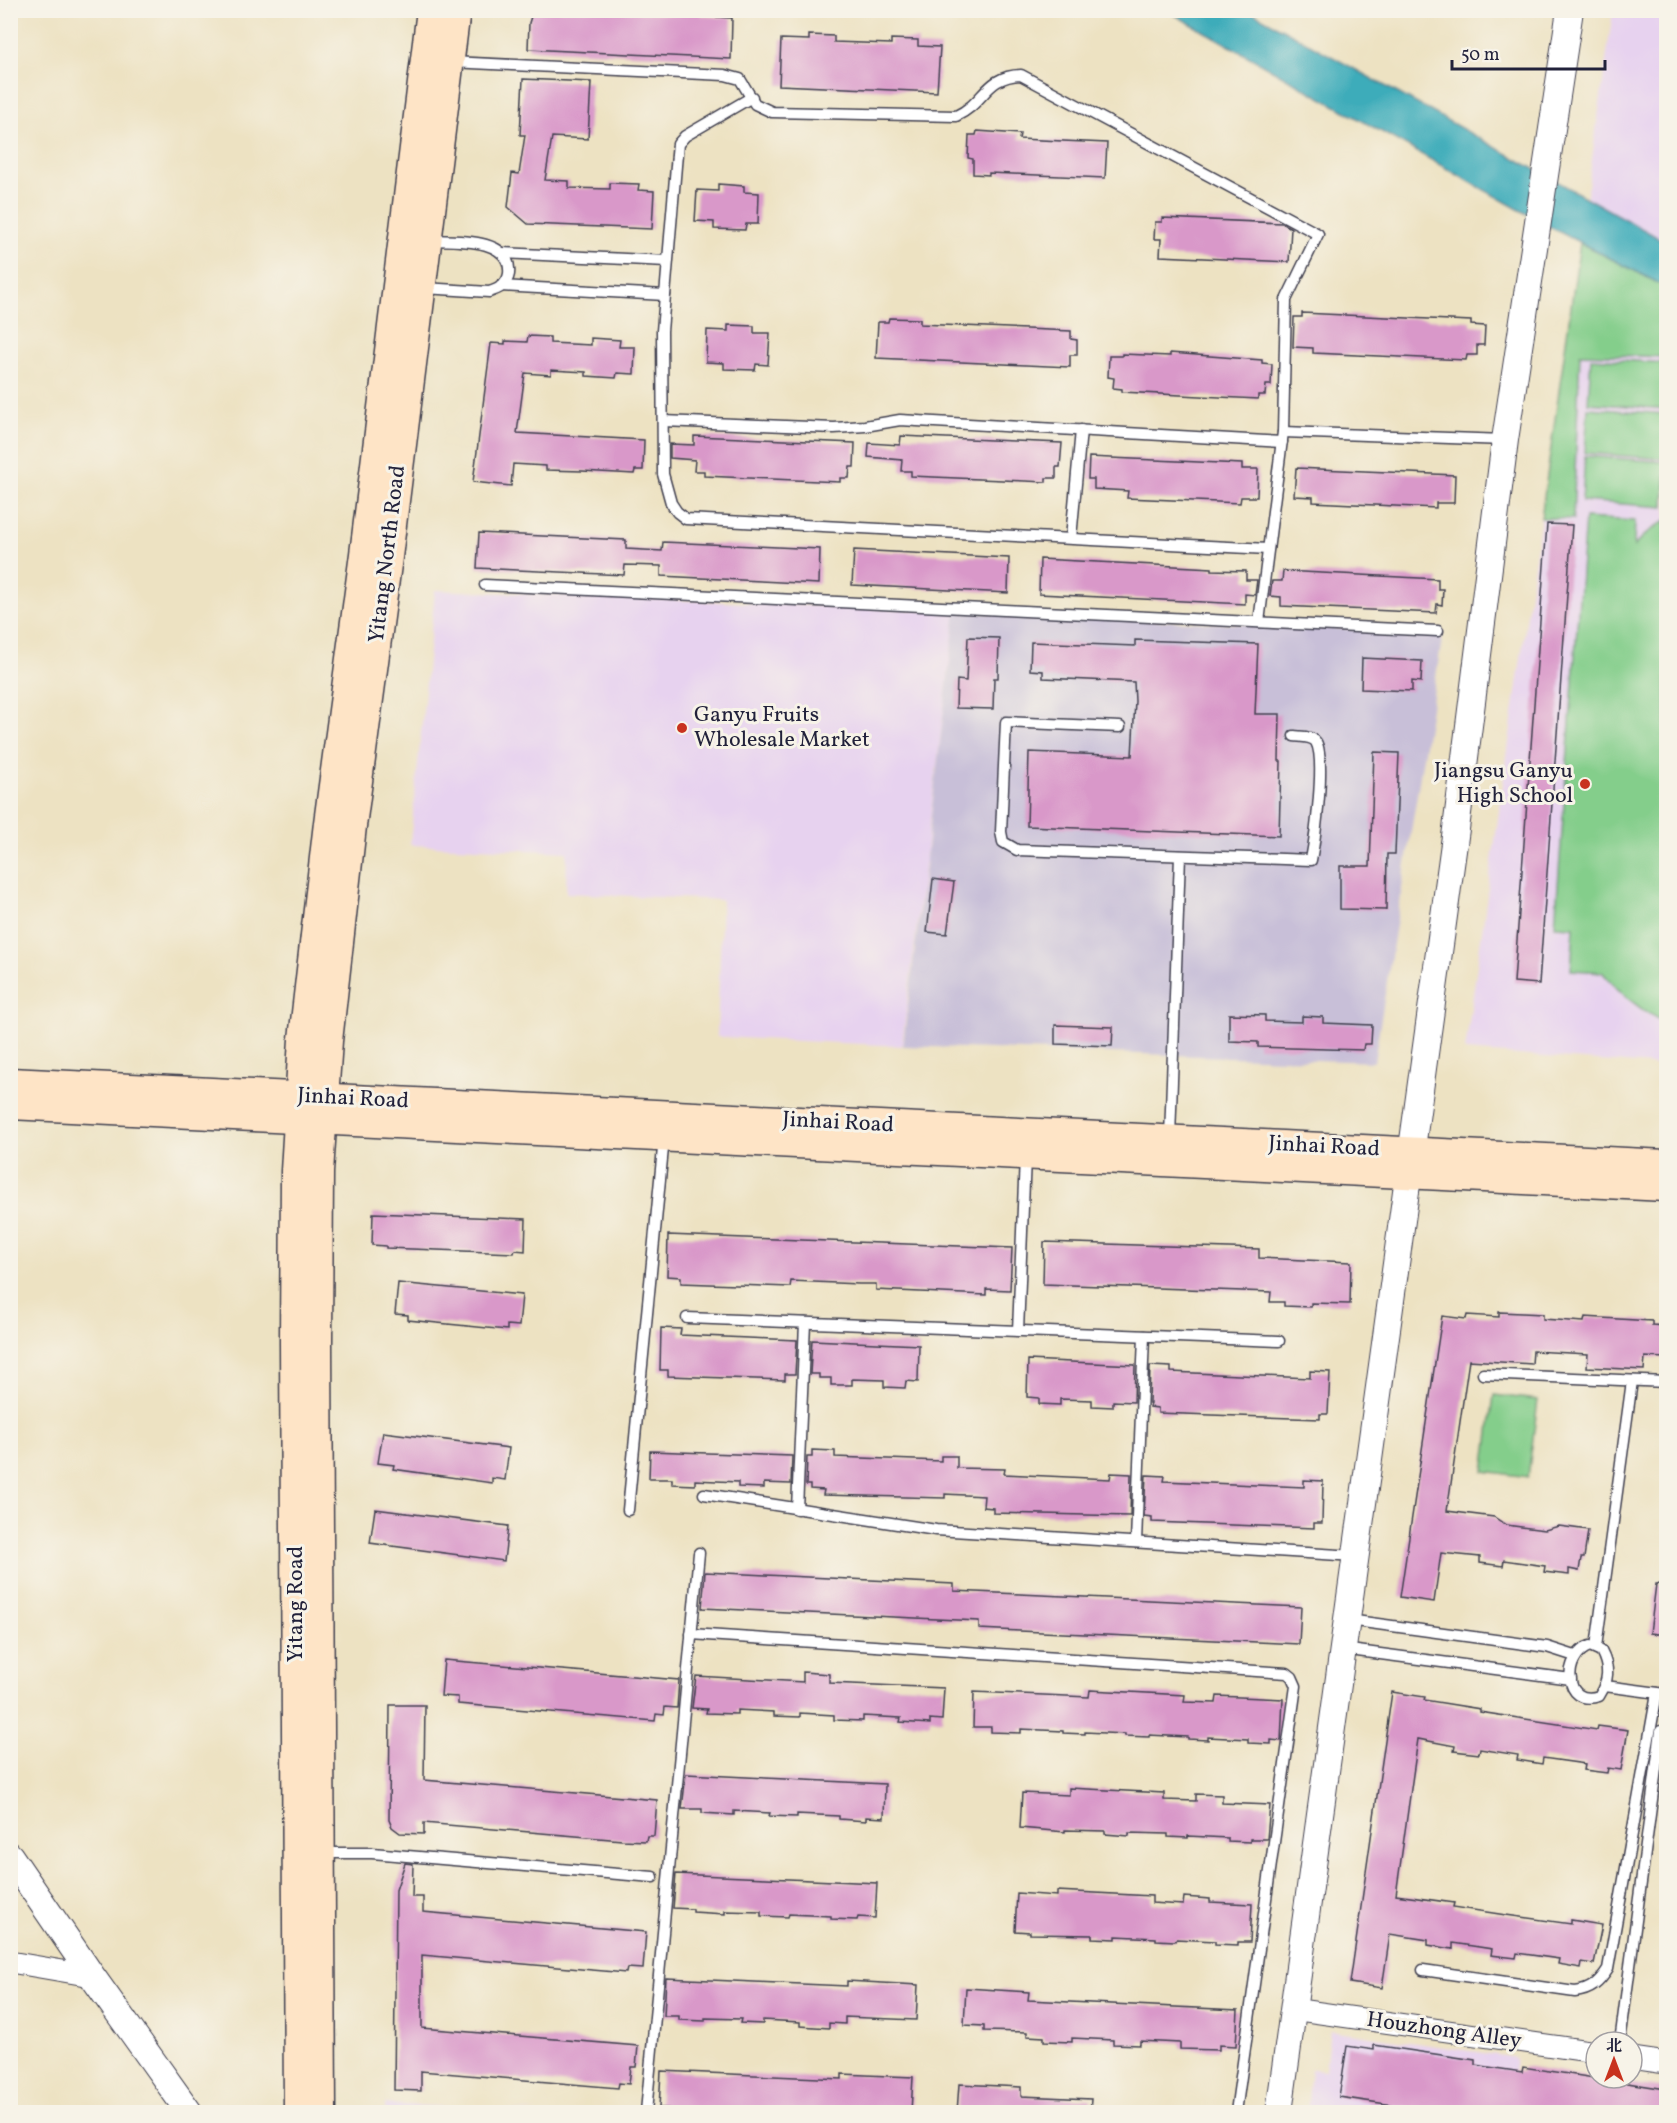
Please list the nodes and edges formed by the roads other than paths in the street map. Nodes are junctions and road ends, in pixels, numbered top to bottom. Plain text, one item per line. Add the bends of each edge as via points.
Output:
1 (432, 10) edge
2 (456, 10) edge
3 (1570, 10) edge
4 (449, 62) junction
5 (752, 97) junction
6 (427, 240) junction
7 (502, 253) junction
8 (667, 261) junction
9 (501, 286) junction
10 (421, 288) junction
11 (665, 295) junction
12 (663, 421) junction
13 (1081, 430) junction
14 (1283, 437) junction
15 (1505, 440) junction
16 (1071, 538) junction
17 (1268, 549) junction
18 (485, 585) dead end
19 (1259, 622) junction
20 (1438, 630) dead end
21 (1120, 727) dead end
22 (1294, 736) dead end
23 (1180, 856) junction
24 (10, 1082) edge
25 (10, 1105) edge
26 (311, 1108) junction
27 (664, 1138) junction
28 (1170, 1139) junction
29 (1025, 1156) junction
30 (1410, 1163) junction
31 (1666, 1164) edge
32 (1666, 1187) edge
33 (687, 1318) dead end
34 (805, 1323) junction
35 (1018, 1331) junction
36 (1144, 1336) junction
37 (1279, 1341) dead end
38 (1483, 1374) dead end
39 (1632, 1381) junction
40 (1666, 1382) edge
41 (704, 1494) dead end
42 (797, 1509) junction
43 (628, 1510) dead end
44 (1136, 1542) junction
45 (699, 1553) dead end
46 (1355, 1556) junction
47 (1347, 1620) junction
48 (691, 1634) junction
49 (1596, 1647) junction
50 (1342, 1649) junction
51 (1575, 1656) junction
52 (1571, 1679) junction
53 (1605, 1686) junction
54 (1662, 1694) edge
55 (1666, 1731) edge
56 (321, 1853) junction
57 (10, 1856) edge
58 (653, 1877) dead end
59 (10, 1962) edge
60 (1423, 1970) dead end
61 (92, 1976) junction
62 (1292, 2009) junction
63 (1622, 2030) edge
64 (1584, 2050) edge
65 (1644, 2059) edge
66 (1666, 2062) edge
67 (189, 2112) edge
68 (298, 2112) edge
69 (322, 2112) edge
70 (646, 2112) edge
71 (1236, 2112) edge
72 (1279, 2112) edge

1 - 26 main road, Yitang North Road via 303,1039
2 - 4 main road, Yitang North Road
3 - 15 street
4 - 5 lane via 725,75 740,79
4 - 6 main road, Yitang North Road
5 - 8 lane via 685,136 678,144
5 - 14 lane via 756,104 772,112 956,116 968,110 1000,78 1021,75 1318,234 1286,300
6 - 7 lane via 487,244
6 - 10 main road, Yitang North Road
7 - 8 lane
7 - 9 lane via 509,272
8 - 11 lane
9 - 10 lane via 489,292
9 - 11 lane
10 - 26 main road, Yitang North Road via 328,1041
11 - 12 lane
12 - 13 lane via 834,428 900,420
12 - 16 lane via 666,488 676,512 686,519
13 - 14 lane
13 - 16 lane
14 - 15 lane
14 - 17 lane
15 - 30 street
16 - 17 lane
17 - 19 lane
18 - 19 lane
19 - 20 lane
21 - 23 lane via 1006,722 1001,832 1004,842 1017,850
22 - 23 lane via 1311,738 1320,756 1311,860
23 - 28 lane
24 - 26 main road, Jinhai Road
25 - 26 main road, Jinhai Road
26 - 27 main road, Jinhai Road
26 - 28 main road, Jinhai Road
26 - 56 main road, Yitang Road via 319,1172
26 - 68 main road, Yitang Road via 295,1171
27 - 29 main road, Jinhai Road
27 - 43 lane
28 - 30 main road, Jinhai Road
29 - 30 main road, Jinhai Road
29 - 35 lane
30 - 31 main road, Jinhai Road
30 - 32 main road, Jinhai Road
30 - 46 street
33 - 34 lane
34 - 35 lane
34 - 42 lane
35 - 36 lane
36 - 37 lane
36 - 44 lane
38 - 39 lane
39 - 40 lane
39 - 49 lane
41 - 42 lane
42 - 44 lane via 936,1530
44 - 46 lane
45 - 48 lane
46 - 47 street
47 - 50 street
47 - 51 lane via 1547,1647
48 - 70 lane
48 - 71 lane via 1287,1673 1292,1677 1296,1686
49 - 51 lane via 1584,1648
49 - 53 lane via 1607,1662
50 - 52 lane
50 - 62 street
51 - 52 lane
52 - 53 lane via 1576,1694 1583,1698 1599,1696
53 - 54 lane
54 - 60 lane via 1608,1969 1601,1980 1592,1988 1575,1992
55 - 63 lane via 1661,1731
56 - 58 lane via 372,1853
56 - 69 main road, Yitang Road
57 - 61 street
59 - 61 street
61 - 67 street
62 - 64 street, Houzhong Alley
62 - 72 street
65 - 66 street

